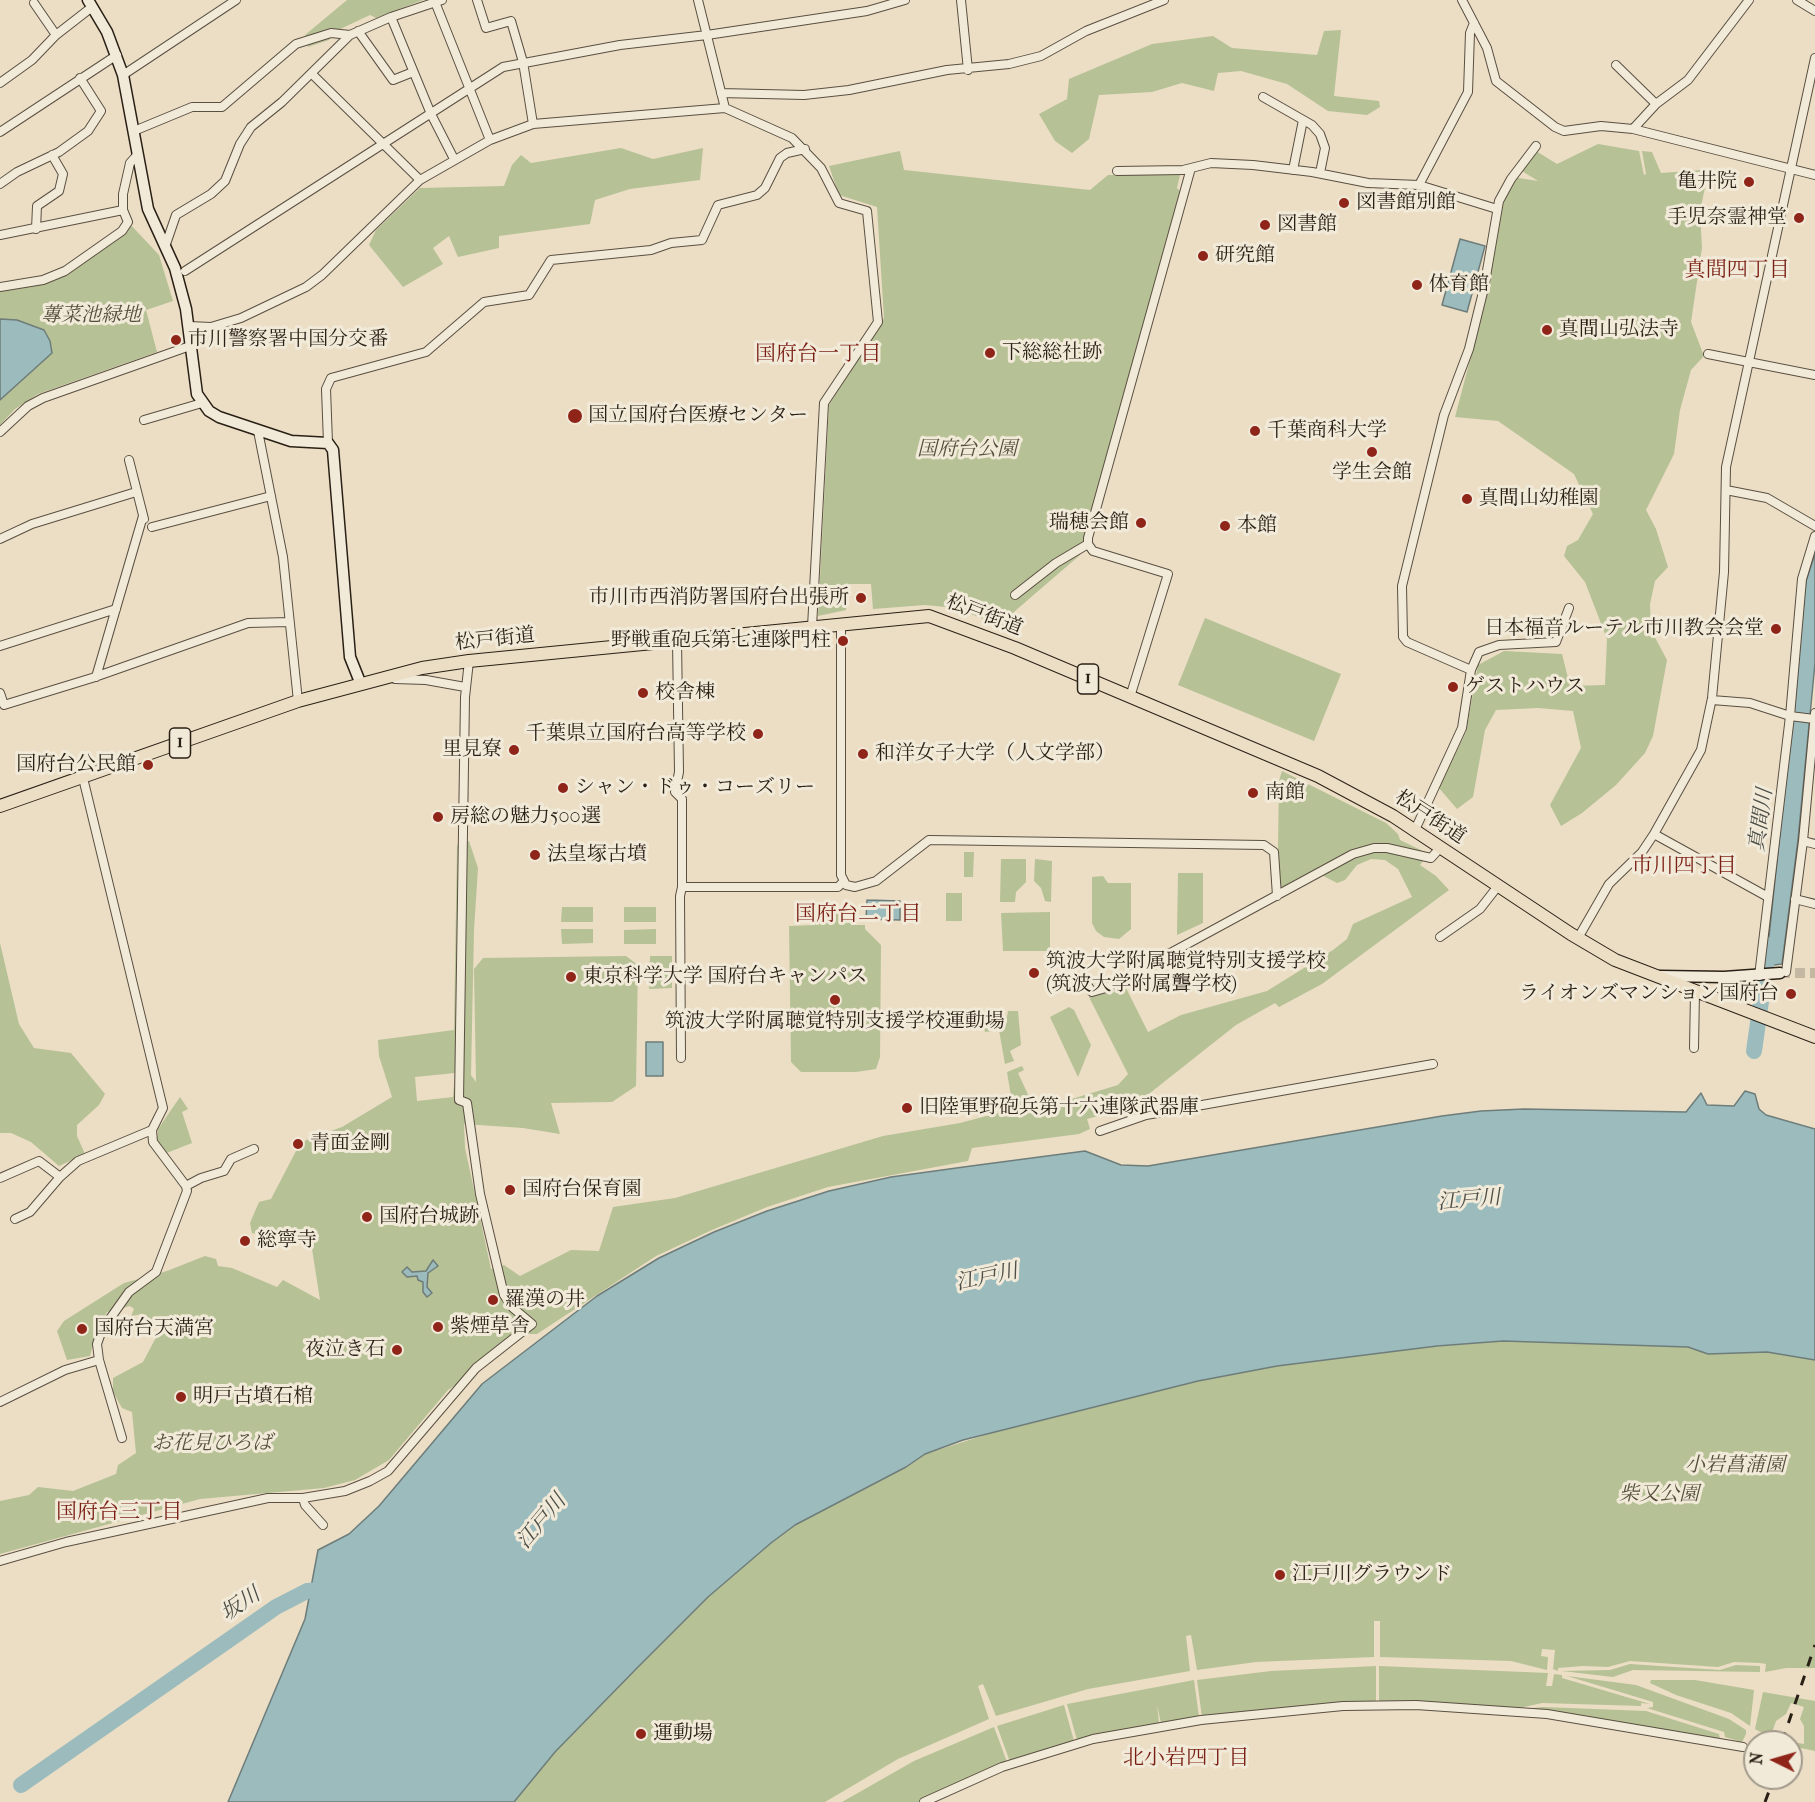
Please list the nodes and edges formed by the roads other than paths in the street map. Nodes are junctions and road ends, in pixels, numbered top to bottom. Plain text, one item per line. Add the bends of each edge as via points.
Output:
1 (236, 0) edge
2 (477, 0) edge
3 (698, 0) edge
4 (901, 0) edge
5 (961, 0) edge
6 (1164, 0) edge
7 (1462, 0) edge
8 (1749, 0) edge
9 (1797, 0) edge
10 (439, 1) edge
11 (34, 3) dead end
12 (90, 4) edge
13 (1815, 11) edge
14 (391, 17) junction
15 (1474, 23) junction
16 (358, 31) junction
17 (56, 35) junction
18 (350, 35) junction
19 (706, 35) junction
20 (117, 55) junction
21 (1815, 58) edge
22 (523, 62) junction
23 (1616, 65) dead end
24 (969, 70) junction
25 (413, 72) junction
26 (312, 74) junction
27 (123, 75) junction
28 (80, 78) junction
29 (0, 82) edge
30 (471, 88) junction
31 (721, 93) junction
32 (1263, 98) dead end
33 (1656, 104) junction
34 (725, 108) junction
35 (431, 114) junction
36 (1303, 120) junction
37 (533, 124) junction
38 (1633, 129) junction
39 (134, 130) junction
40 (0, 132) edge
41 (490, 140) junction
42 (385, 143) junction
43 (1536, 146) dead end
44 (805, 149) junction
45 (138, 154) junction
46 (52, 155) junction
47 (454, 159) junction
48 (1191, 168) junction
49 (1790, 169) junction
50 (1293, 170) junction
51 (1117, 171) dead end
52 (1320, 173) junction
53 (1815, 175) edge
54 (420, 180) junction
55 (0, 184) edge
56 (1419, 185) junction
57 (1497, 209) junction
58 (123, 210) junction
59 (36, 229) junction
60 (0, 235) edge
61 (165, 247) junction
62 (185, 271) dead end
63 (0, 287) edge
64 (189, 326) junction
65 (190, 346) junction
66 (1708, 354) dead end
67 (1750, 360) junction
68 (1815, 375) edge
69 (202, 403) junction
70 (144, 420) dead end
71 (258, 431) junction
72 (0, 432) edge
73 (328, 443) junction
74 (129, 460) dead end
75 (1726, 490) junction
76 (136, 492) junction
77 (271, 496) junction
78 (143, 516) junction
79 (1815, 526) edge
80 (1815, 536) edge
81 (0, 539) edge
82 (1088, 544) junction
83 (1015, 595) dead end
84 (1569, 608) dead end
85 (116, 609) junction
86 (289, 622) junction
87 (841, 624) junction
88 (812, 627) junction
89 (677, 641) junction
90 (0, 646) edge
91 (469, 661) junction
92 (1471, 670) junction
93 (96, 677) junction
94 (366, 681) junction
95 (465, 687) junction
96 (0, 693) edge
97 (1130, 697) junction
98 (298, 700) junction
99 (1712, 700) junction
100 (1815, 713) edge
101 (1790, 716) junction
102 (1814, 719) edge
103 (1813, 761) edge
104 (83, 778) junction
105 (0, 806) edge
106 (1414, 832) junction
107 (1654, 834) junction
108 (1803, 841) junction
109 (1815, 844) edge
110 (1440, 848) junction
111 (843, 882) junction
112 (1498, 886) junction
113 (682, 887) junction
114 (1277, 897) junction
115 (1768, 897) junction
116 (1795, 899) junction
117 (1815, 904) edge
118 (1440, 937) dead end
119 (1578, 938) junction
120 (1783, 973) joint
121 (1651, 975) junction
122 (1761, 976) junction
123 (1724, 977) junction
124 (1088, 986) dead end
125 (1695, 992) junction
126 (1710, 998) junction
127 (1815, 1037) edge
128 (1694, 1048) dead end
129 (681, 1058) dead end
130 (1433, 1064) dead end
131 (152, 1130) junction
132 (1100, 1131) dead end
133 (254, 1149) dead end
134 (60, 1177) junction
135 (0, 1178) edge
136 (186, 1186) junction
137 (15, 1218) dead end
138 (99, 1360) junction
139 (0, 1402) edge
140 (122, 1438) dead end
141 (303, 1498) junction
142 (323, 1525) dead end
143 (0, 1561) edge
144 (1743, 1747) dead end
145 (924, 1802) edge

1 - 27 street
2 - 22 street via 486,28 511,21
3 - 19 street
4 - 19 street via 867,11
5 - 24 street
6 - 24 street via 1086,31 1041,56
7 - 15 street
8 - 33 street via 1688,80
9 - 13 street
10 - 14 street
10 - 30 street
11 - 17 street
12 - 17 street
12 - 20 street
14 - 16 street
14 - 25 street
15 - 38 street via 1487,48 1496,81 1555,127 1564,131 1601,126
15 - 56 street via 1470,33 1468,92
16 - 18 street
16 - 25 street via 393,80
17 - 29 street via 32,60
18 - 26 street
18 - 39 street via 331,33 296,44 222,107 192,107
19 - 22 street
19 - 31 street
20 - 27 street
20 - 28 street
21 - 49 street
22 - 30 street via 503,67
22 - 37 street
23 - 33 street
24 - 31 street via 948,70 804,95
25 - 35 street
26 - 42 street
26 - 61 street via 251,127 225,181 176,215
27 - 39 street
28 - 40 street
28 - 46 street via 101,111 88,131
30 - 35 street
30 - 41 street
31 - 34 street
32 - 36 street
33 - 38 street
34 - 37 street
34 - 44 street via 792,138
35 - 42 street
35 - 47 street
36 - 50 street
36 - 52 street via 1320,134 1325,148
37 - 41 street
38 - 49 street
39 - 45 street
41 - 47 street
42 - 54 street
42 - 62 street
43 - 57 street via 1511,179
44 - 73 street via 780,158 765,188 757,195 718,205 702,240 670,243 651,250 551,260 529,295 484,302 426,352 331,378 326,389
44 - 88 street via 821,168 839,203 867,211 878,322 824,403
45 - 58 street via 130,163
45 - 61 street via 148,209
46 - 55 street
46 - 59 street via 63,174 59,191 37,206
47 - 54 street
48 - 50 street via 1211,163
48 - 51 street
48 - 82 street
49 - 53 street
49 - 67 street
50 - 52 street
52 - 56 street via 1368,183
54 - 64 street via 306,287 241,318 211,327
56 - 57 street
57 - 92 street via 1469,350 1444,415 1402,586 1403,637 1407,642
58 - 59 street
58 - 63 street via 128,222 122,231 65,271 43,280
59 - 60 street
61 - 64 street via 177,276
64 - 65 street
65 - 69 street
65 - 72 street via 43,398 28,406
66 - 67 street
67 - 68 street
67 - 75 street via 1726,467
69 - 70 street
69 - 71 street via 214,415
71 - 73 street via 296,442
71 - 77 street
73 - 94 street via 333,450 350,657
74 - 76 street
75 - 79 street via 1767,498
75 - 99 street via 1725,554
76 - 78 street
76 - 81 street via 32,524
77 - 78 street via 152,527 146,525
77 - 86 street via 283,557
78 - 85 street
80 - 101 street via 1802,579
82 - 83 street
82 - 97 street via 1093,551 1168,574
84 - 92 street via 1556,642 1499,645 1479,652
85 - 90 street
85 - 93 street
86 - 93 street via 248,623
86 - 98 street
87 - 88 main road, 松戸街道 / 1
87 - 97 main road, 松戸街道 / 1 via 920,616 937,618
87 - 111 street
88 - 89 main road, 松戸街道 / 1
89 - 91 main road, 松戸街道 / 1
89 - 113 street via 679,772 675,792 682,799
91 - 94 main road, 松戸街道 / 1
91 - 95 street
92 - 106 street via 1462,728
93 - 96 street via 4,705
94 - 95 street via 426,680
94 - 98 main road, 松戸街道 / 1
95 - 141 street via 459,1100 467,1103 480,1194 504,1295 532,1324 460,1384 381,1476 345,1491
97 - 106 main road, 松戸街道 / 1 via 1318,776 1382,809
98 - 104 main road, 松戸街道 / 1
99 - 101 street via 1750,703
99 - 107 street via 1701,750
100 - 102 street
101 - 102 street
101 - 115 street
102 - 103 street
103 - 108 street
104 - 105 main road, 松戸街道 / 1
104 - 131 street via 163,1108
106 - 110 main road, 松戸街道 / 1
107 - 115 street
107 - 119 street via 1642,852 1609,884
108 - 109 street
108 - 116 street
110 - 112 main road, 松戸街道 / 1
110 - 114 street via 1431,858 1387,848 1363,851
111 - 113 street via 838,887
111 - 114 street via 855,887 876,881 929,840 1264,845 1274,852
112 - 118 street via 1480,909
112 - 119 main road, 松戸街道 / 1
113 - 129 street
114 - 124 street via 1106,988 1092,992
115 - 122 street
116 - 117 street
116 - 120 street
119 - 121 main road, 松戸街道 / 1
120 - 122 street
121 - 123 street
121 - 125 main road, 松戸街道 / 1
122 - 123 street
123 - 126 street via 1715,982
125 - 126 main road, 松戸街道 / 1
125 - 128 street
126 - 127 main road, 松戸街道 / 1
130 - 132 street via 1146,1115
131 - 134 street via 78,1161
131 - 136 street via 156,1148
133 - 136 street via 231,1159 224,1172
134 - 135 street via 39,1161
134 - 137 street via 30,1212
136 - 138 street via 185,1200 159,1267 129,1292 112,1315 99,1337
138 - 139 street via 65,1370
138 - 140 street
141 - 142 street
141 - 143 street via 268,1498 66,1542
144 - 145 street via 1547,1714 1416,1705 1334,1706 1201,1720 1093,1739 1002,1767

